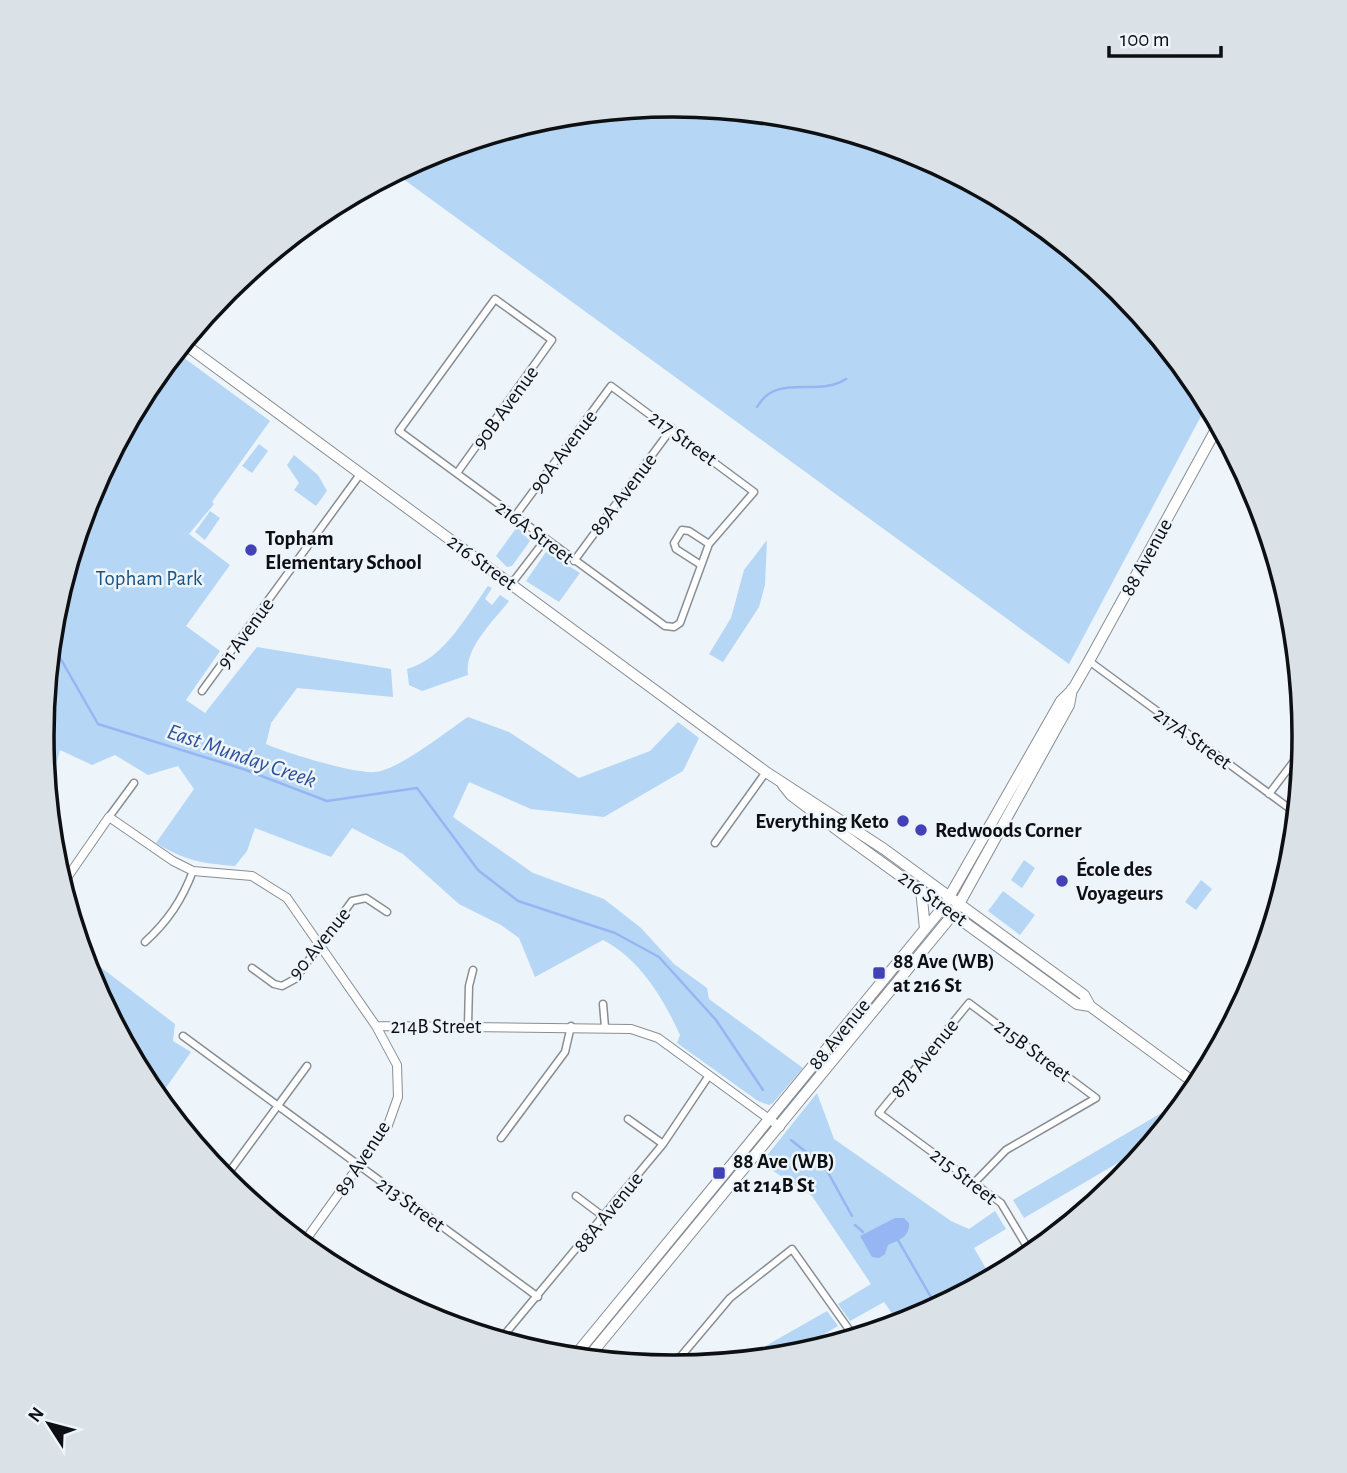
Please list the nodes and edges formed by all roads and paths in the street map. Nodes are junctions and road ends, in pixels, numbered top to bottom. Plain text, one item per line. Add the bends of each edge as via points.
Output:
1 (191, 349) edge
2 (611, 386) joint
3 (671, 428) junction
4 (399, 431) joint
5 (1214, 434) edge
6 (361, 472) junction
7 (457, 473) junction
8 (515, 516) junction
9 (545, 540) junction
10 (709, 544) junction
11 (574, 561) junction
12 (701, 565) junction
13 (512, 583) junction
14 (1088, 661) junction
15 (1073, 689) junction
16 (202, 691) dead end
17 (1292, 764) edge
18 (766, 772) junction
19 (780, 782) junction
20 (134, 783) dead end
21 (1269, 794) junction
22 (1288, 808) edge
23 (109, 817) junction
24 (715, 843) dead end
25 (193, 871) junction
26 (70, 874) edge
27 (920, 889) junction
28 (951, 897) junction
29 (961, 904) junction
30 (944, 906) junction
31 (387, 912) dead end
32 (954, 914) junction
33 (925, 930) junction
34 (145, 942) dead end
35 (320, 944) junction
36 (252, 968) dead end
37 (473, 970) dead end
38 (969, 1003) joint
39 (603, 1004) dead end
40 (1090, 1006) junction
41 (468, 1025) junction
42 (376, 1026) junction
43 (571, 1026) junction
44 (605, 1027) junction
45 (183, 1036) dead end
46 (307, 1066) dead end
47 (708, 1077) junction
48 (1190, 1079) edge
49 (278, 1106) junction
50 (879, 1113) joint
51 (628, 1119) dead end
52 (770, 1119) junction
53 (780, 1127) junction
54 (501, 1139) dead end
55 (663, 1144) junction
56 (360, 1166) junction
57 (232, 1170) edge
58 (975, 1182) junction
59 (576, 1196) dead end
60 (604, 1217) junction
61 (309, 1236) edge
62 (1026, 1245) edge
63 (538, 1297) junction
64 (850, 1330) edge
65 (506, 1333) edge
66 (581, 1348) edge
67 (594, 1350) edge
68 (681, 1356) edge

1 - 6 main road, 216 Street
2 - 3 street, 217 Street
2 - 8 street, 90A Avenue
3 - 10 street, 217 Street via 754,492
3 - 11 street, 89A Avenue
4 - 7 street, 216A Street
4 - 7 street, 90B Avenue via 495,299 552,340
5 - 14 main road, 88 Avenue
6 - 13 main road, 216 Street
6 - 16 street, 91 Avenue
7 - 8 street, 216A Street
8 - 9 street, 216A Street
9 - 11 street, 216A Street
9 - 13 street
10 - 12 street
10 - 12 street via 682,530 674,543
11 - 12 street, 216A Street via 664,626 674,627 680,623
13 - 18 main road, 216 Street
14 - 15 main road, 88 Avenue
14 - 21 street, 217A Street
15 - 28 main road, 88 Avenue via 1061,701
15 - 29 main road, 88 Avenue via 1069,705
17 - 21 street
18 - 19 main road, 216 Street
18 - 24 street
19 - 27 main road, 216 Street
19 - 28 main road, 216 Street via 797,789
20 - 23 street
21 - 22 street, 217A Street
23 - 25 street, 214B Street
23 - 26 street
25 - 34 street via 183,897
25 - 35 street, 214B Street via 252,876 270,885 287,898
27 - 30 main road, 216 Street
27 - 33 main road
28 - 29 main road, 216 Street
28 - 30 main road, 88 Avenue
29 - 32 main road, 88 Avenue
29 - 40 main road, 216 Street via 1084,995
30 - 32 main road, 216 Street
30 - 33 main road, 88 Avenue
31 - 35 street, 90 Avenue via 370,900 356,899
32 - 40 main road, 216 Street via 1077,1004
32 - 53 main road, 88 Avenue
33 - 52 main road, 88 Avenue
35 - 36 street, 90 Avenue via 295,979 282,986
35 - 42 street, 214B Street
37 - 41 street
38 - 50 street, 87B Avenue
38 - 58 street, 215B Street via 1096,1098 1006,1150
39 - 44 street
40 - 48 main road, 216 Street
41 - 42 street, 214B Street
41 - 43 street, 214B Street
42 - 56 street, 89 Avenue via 397,1065 398,1097 388,1125
43 - 44 street, 214B Street
43 - 54 street via 565,1052
44 - 47 street, 214B Street via 658,1038
45 - 49 street, 213 Street
46 - 49 street
47 - 52 street, 214B Street
47 - 55 street, 88A Avenue
49 - 56 street, 213 Street
49 - 57 street
50 - 58 street, 215 Street
51 - 55 street
52 - 53 street, 214B Street
52 - 66 main road, 88 Avenue
53 - 67 main road, 88 Avenue
55 - 60 street, 88A Avenue
56 - 61 street, 89 Avenue
56 - 63 street, 213 Street
58 - 62 street, 215 Street via 1001,1203
59 - 60 street
60 - 63 street, 88A Avenue
63 - 65 street, 88A Avenue
64 - 68 street via 792,1249 730,1298

